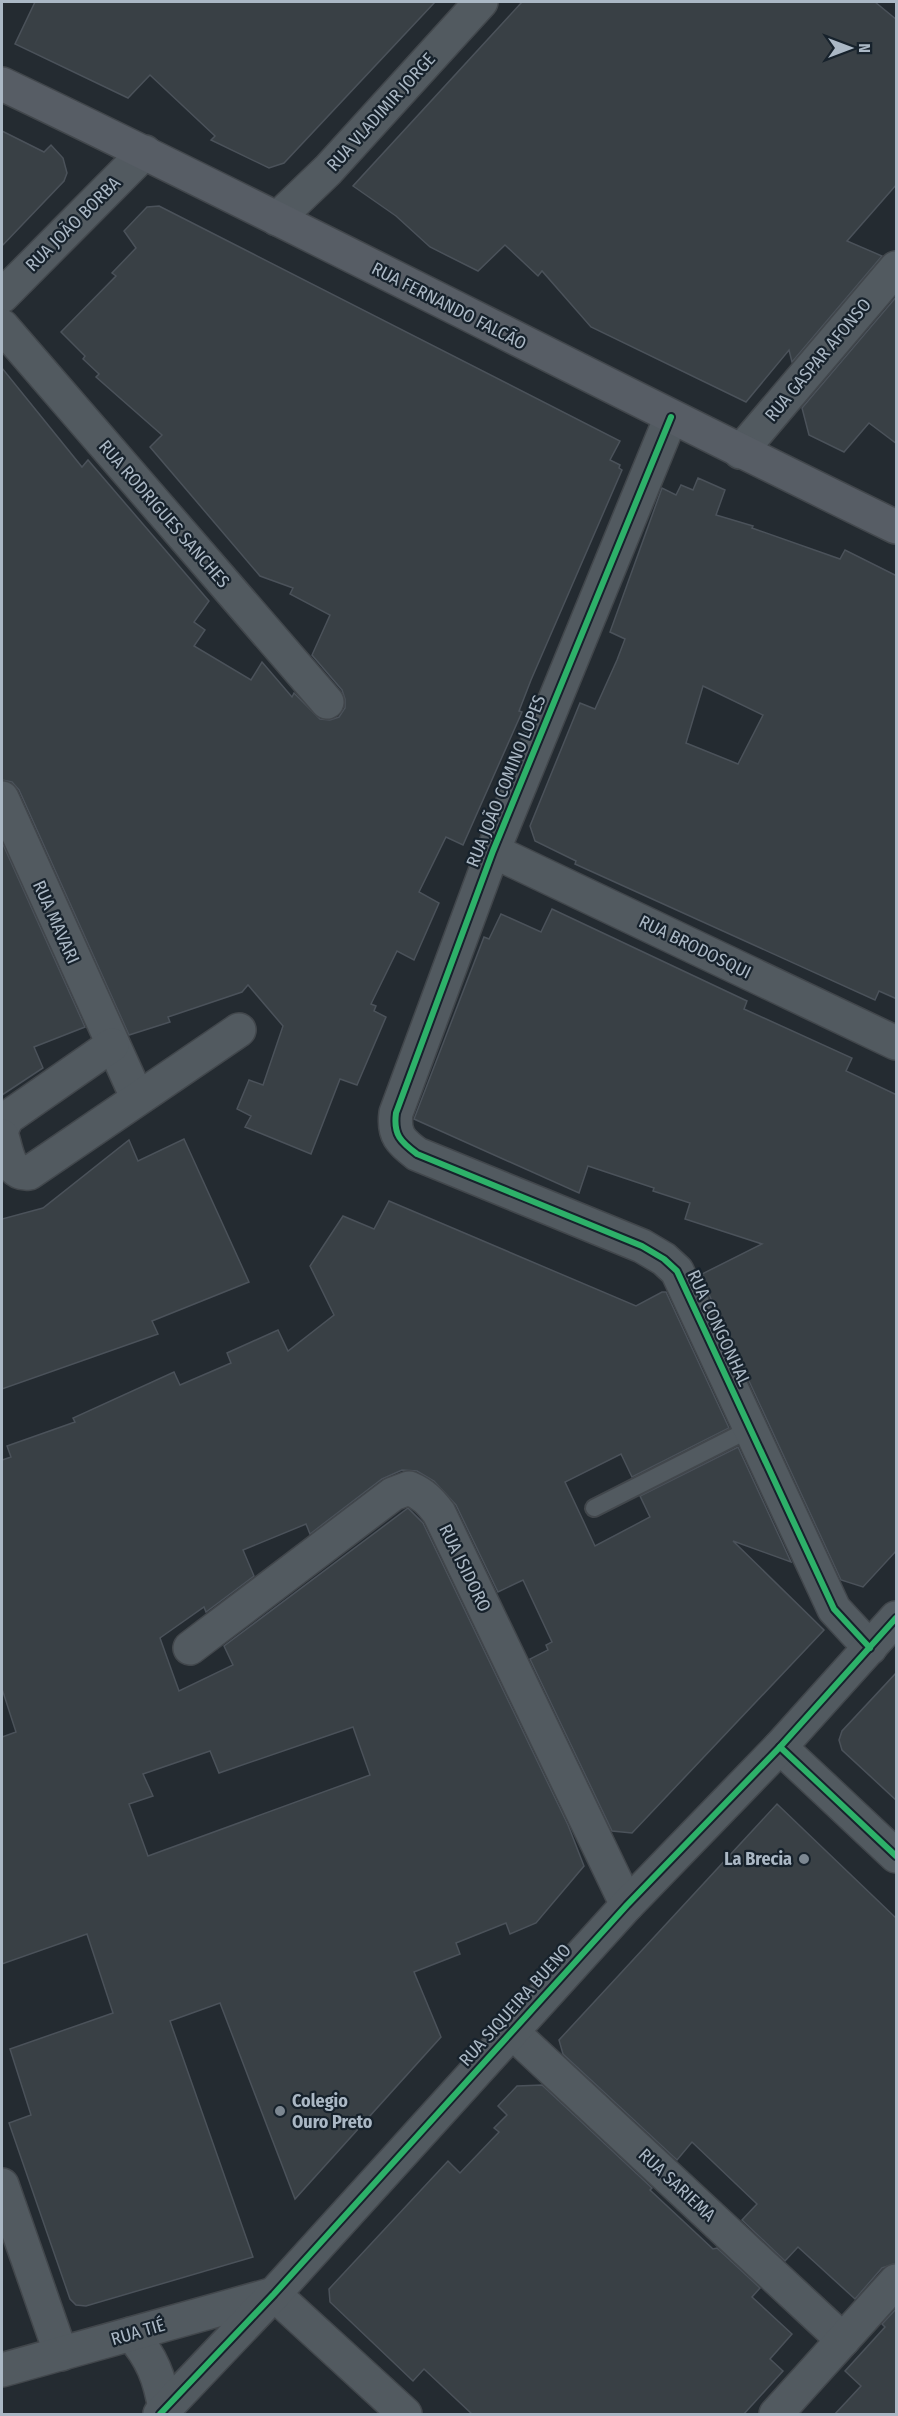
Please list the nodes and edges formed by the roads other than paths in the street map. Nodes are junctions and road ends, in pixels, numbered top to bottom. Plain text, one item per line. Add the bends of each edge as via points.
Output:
1 (481, 2) edge
2 (2, 84) edge
3 (145, 152) junction
4 (277, 219) junction
5 (897, 268) edge
6 (2, 296) edge
7 (2, 326) edge
8 (671, 417) junction
9 (740, 452) junction
10 (897, 527) edge
11 (327, 702) dead end
12 (2, 798) edge
13 (493, 851) junction
14 (239, 1030) dead end
15 (897, 1043) edge
16 (112, 1045) junction
17 (137, 1097) junction
18 (2, 1129) edge
19 (2, 1136) edge
20 (417, 1154) joint
21 (750, 1430) junction
22 (594, 1508) dead end
23 (897, 1618) edge
24 (190, 1648) dead end
25 (870, 1648) junction
26 (780, 1747) junction
27 (897, 1856) edge
28 (627, 1905) junction
29 (511, 2031) junction
30 (2, 2185) edge
31 (897, 2281) edge
32 (274, 2294) junction
33 (131, 2334) junction
34 (843, 2340) junction
35 (61, 2354) junction
36 (2, 2370) edge
37 (162, 2412) edge
38 (405, 2415) edge
39 (776, 2415) edge

1 - 4 street, RUA VLADIMIR JORGE via 328,170
2 - 3 main road, RUA FERNANDO FALCÃO
3 - 4 main road, RUA FERNANDO FALCÃO
3 - 6 street, RUA JOÃO BORBA
4 - 8 main road, RUA FERNANDO FALCÃO
5 - 9 street, RUA GASPAR AFONSO
7 - 11 street, RUA RODRIGUES SANCHES
8 - 9 main road, RUA FERNANDO FALCÃO
8 - 13 street, RUA JOÃO COMINO LOPES
9 - 10 main road, RUA FERNANDO FALCÃO
12 - 16 street, RUA MAVARI
13 - 15 street, RUA BRODOSQUI
13 - 20 street, RUA JOÃO COMINO LOPES via 396,1113 400,1142
14 - 17 street
16 - 17 street, RUA MAVARI
16 - 18 street via 6,1118
17 - 19 street via 29,1173 14,1170
20 - 21 street, RUA CONGONHAL via 642,1246 664,1259 687,1288
21 - 22 lane
21 - 25 street, RUA CONGONHAL via 834,1609
23 - 25 street, RUA SIQUEIRA BUENO
24 - 28 street, RUA ISIDORO via 393,1494 409,1488 418,1491 439,1513
25 - 26 street, RUA SIQUEIRA BUENO
26 - 27 street
26 - 28 street, RUA SIQUEIRA BUENO
28 - 29 street, RUA SIQUEIRA BUENO
29 - 32 street, RUA SIQUEIRA BUENO
29 - 34 street, RUA SARIEMA
30 - 35 street
31 - 34 street
32 - 33 street, RUA TIÉ
32 - 37 street, RUA SIQUEIRA BUENO
32 - 38 street
33 - 35 street, RUA TIÉ
33 - 37 street via 160,2378
34 - 39 street
35 - 36 street, RUA TIÉ

